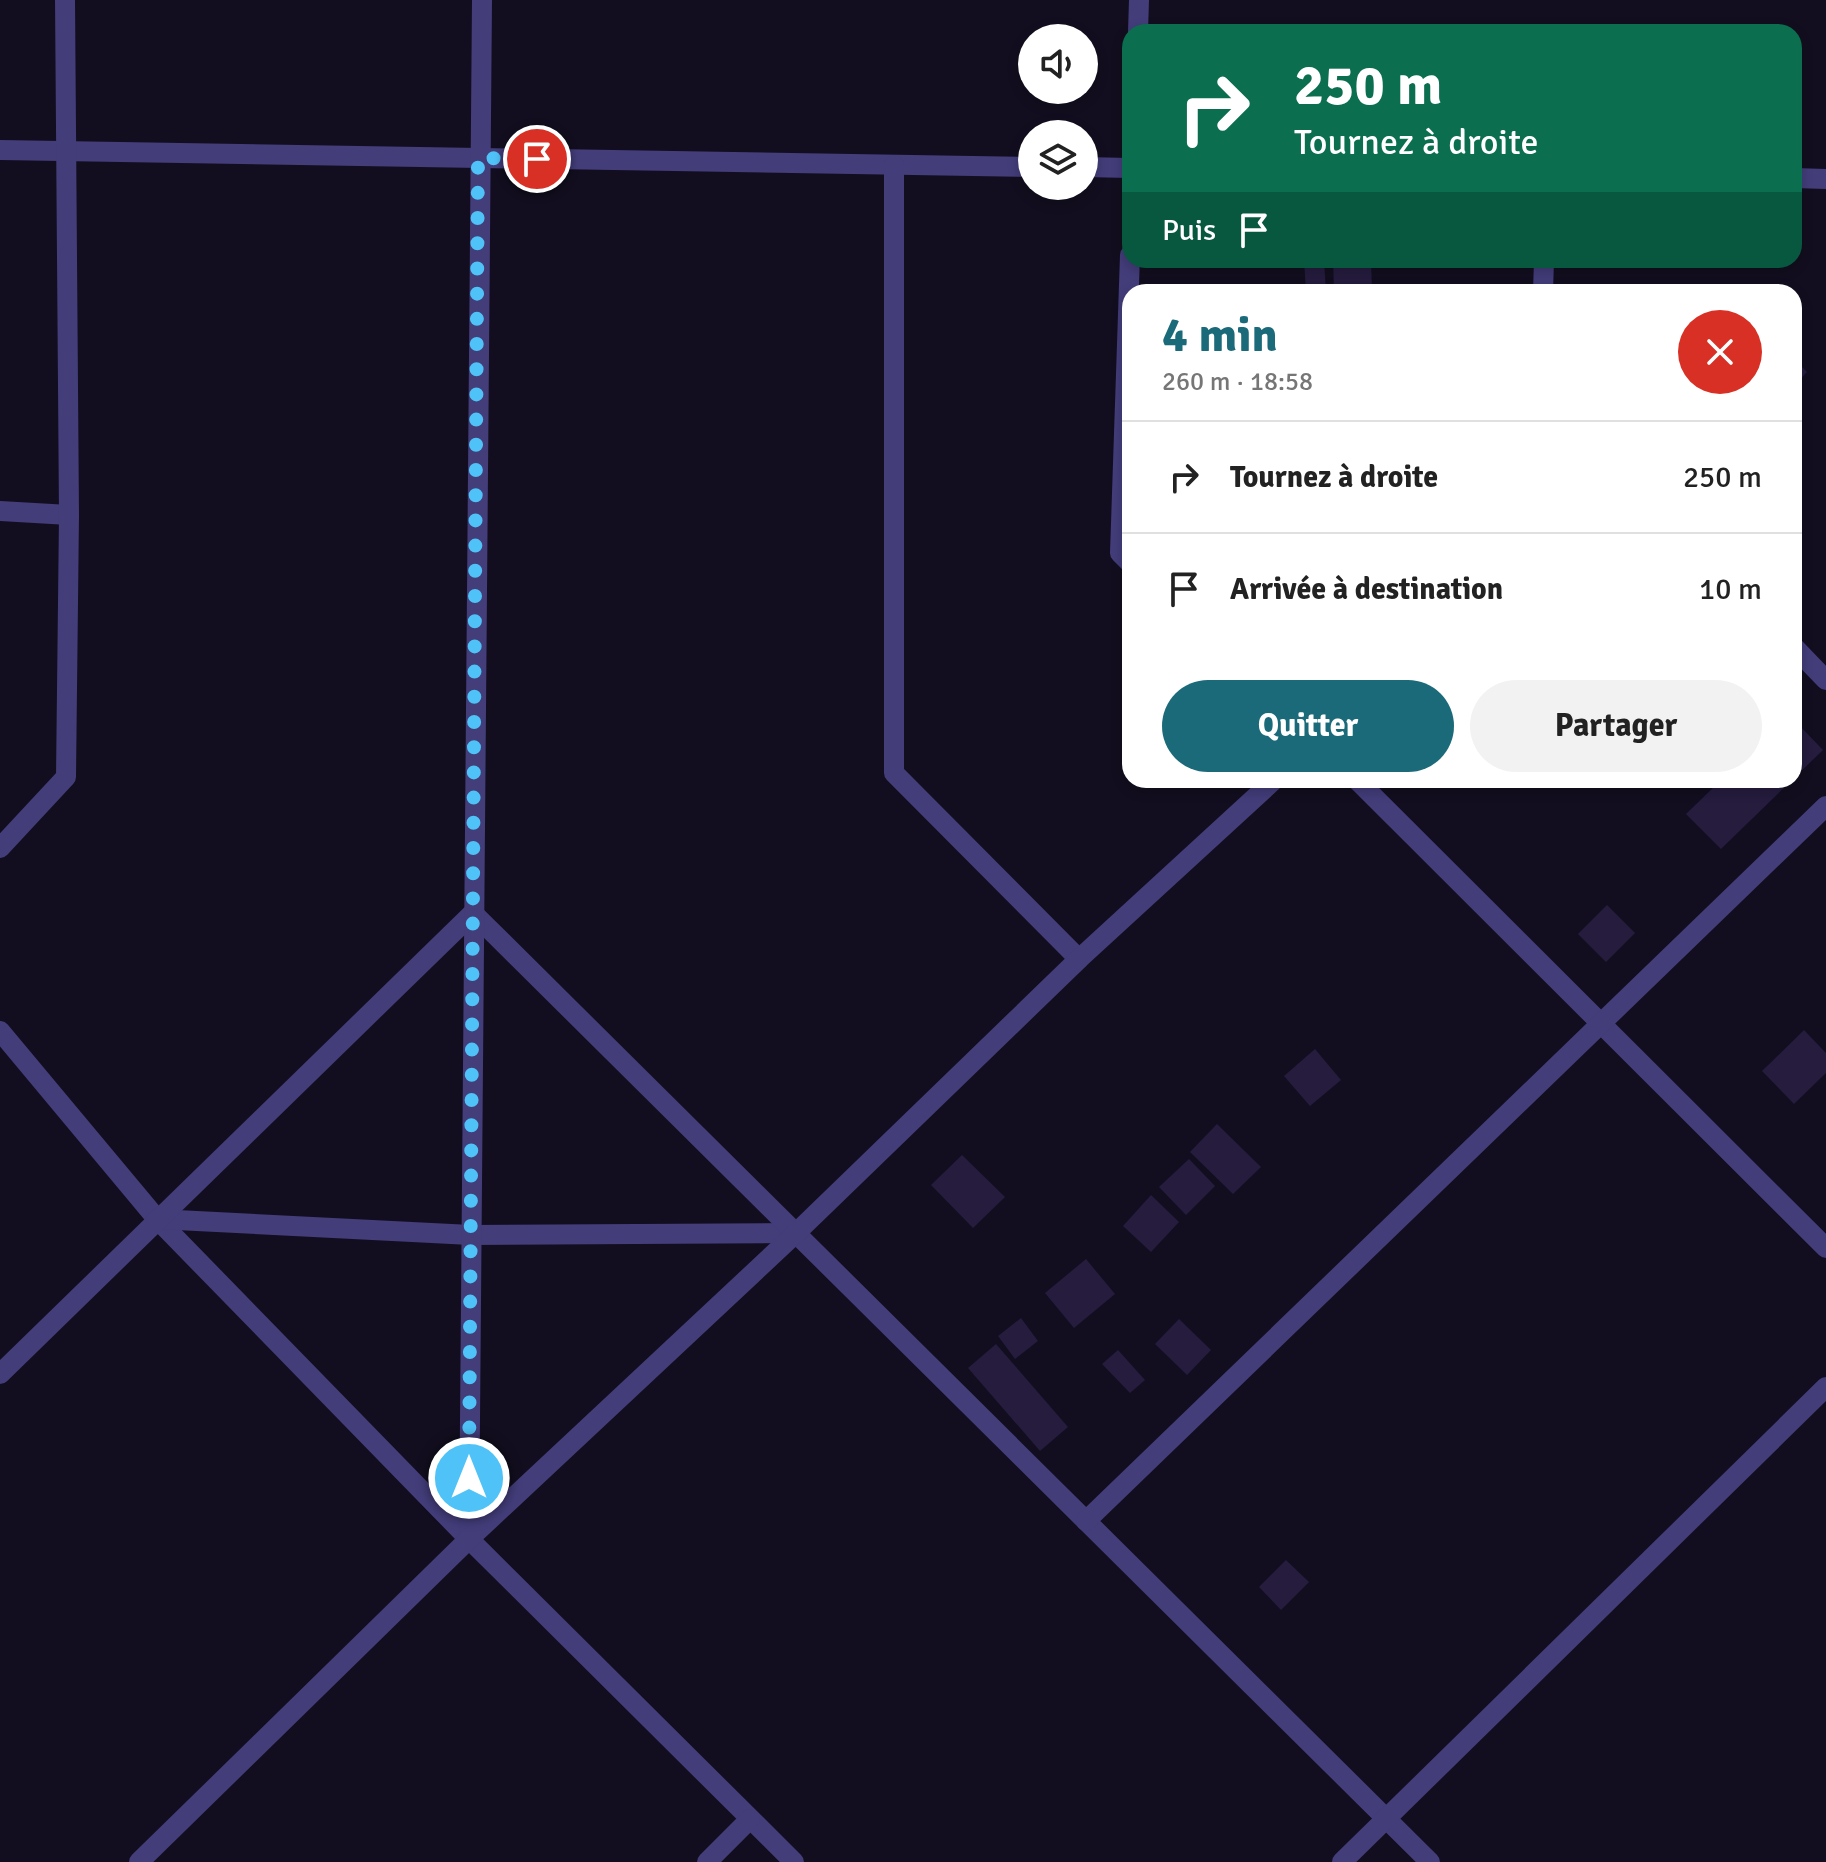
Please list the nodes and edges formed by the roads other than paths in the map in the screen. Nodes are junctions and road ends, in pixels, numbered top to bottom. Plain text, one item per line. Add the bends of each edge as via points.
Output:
1 (65, 0) edge
2 (482, 0) edge
3 (1139, 0) edge
4 (1138, 24) edge
5 (0, 150) edge
6 (68, 151) junction
7 (478, 158) junction
8 (894, 165) junction
9 (1018, 167) edge
10 (1098, 167) edge
11 (1122, 168) edge
12 (1802, 178) edge
13 (1826, 179) edge
14 (1122, 493) edge
15 (0, 511) edge
16 (69, 515) junction
17 (1122, 555) edge
18 (1802, 655) edge
19 (1826, 680) edge
20 (1265, 788) edge
21 (1365, 788) edge
22 (1826, 806) edge
23 (0, 848) edge
24 (473, 913) junction
25 (1079, 959) junction
26 (1601, 1023) junction
27 (0, 1031) edge
28 (157, 1219) junction
29 (796, 1233) junction
30 (471, 1235) junction
31 (1826, 1248) edge
32 (0, 1374) edge
33 (1826, 1387) edge
34 (1086, 1521) junction
35 (469, 1539) junction
36 (750, 1819) junction
37 (1386, 1819) junction
38 (139, 1862) edge
39 (707, 1862) edge
40 (794, 1862) edge
41 (1342, 1862) edge
42 (1430, 1862) edge

1 - 6 street
2 - 7 street
3 - 4 street
5 - 6 street
6 - 7 street
6 - 16 street
7 - 8 street
7 - 24 street
8 - 9 street
8 - 25 street via 894,773
10 - 11 street
12 - 13 street
14 - 17 street
15 - 16 street
16 - 23 street via 66,777
18 - 19 street
20 - 25 street
21 - 26 street
22 - 26 street
24 - 28 street
24 - 29 street
24 - 30 street
25 - 29 street
26 - 31 street
26 - 34 street
27 - 28 street
28 - 30 street
28 - 32 street
28 - 35 street
29 - 30 street
29 - 34 street
29 - 35 street
30 - 35 street
33 - 37 street
34 - 37 street
35 - 36 street
35 - 38 street
36 - 39 street
36 - 40 street
37 - 41 street
37 - 42 street

